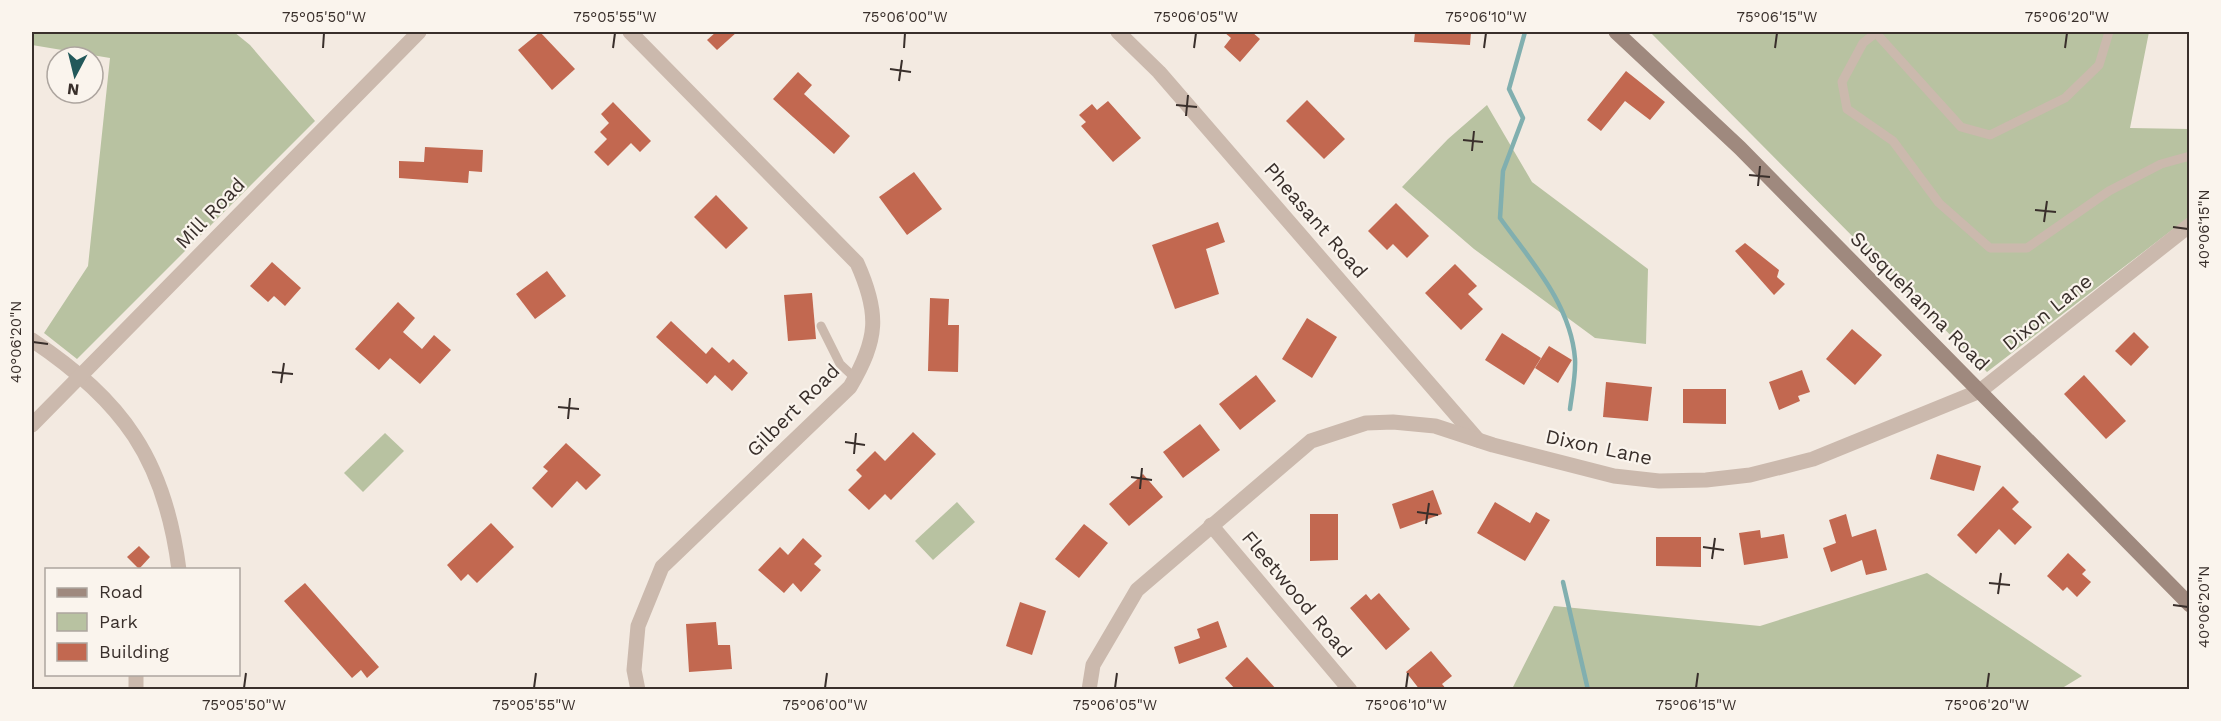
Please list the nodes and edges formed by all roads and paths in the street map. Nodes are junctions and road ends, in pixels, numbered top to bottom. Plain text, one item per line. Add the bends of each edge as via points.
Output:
1 (419, 32) edge
2 (630, 32) edge
3 (1118, 32) edge
4 (1616, 32) edge
5 (1876, 32) edge
6 (2109, 32) edge
7 (2190, 156) edge
8 (2190, 225) edge
9 (821, 327) dead end
10 (32, 340) edge
11 (80, 375) junction
12 (855, 378) junction
13 (1980, 392) junction
14 (32, 426) edge
15 (1478, 440) junction
16 (1211, 525) junction
17 (179, 568) edge
18 (2190, 605) edge
19 (638, 690) edge
20 (1089, 690) edge
21 (1350, 690) edge

1 - 11 street, Mill Road
2 - 12 street, Gilbert Road via 856,263 870,293 873,324 863,366
3 - 15 street, Pheasant Road via 1166,79
4 - 13 main road, Susquehanna Road via 1740,148
5 - 6 lane via 1961,127 1990,135 2065,98 2099,65
5 - 7 lane via 1863,43 1842,82 1847,109 1893,141 1939,203 1990,248 2026,248 2109,191 2161,164
8 - 13 street, Dixon Lane
9 - 12 lane via 840,364
10 - 11 street
11 - 14 street, Mill Road
11 - 17 street via 132,433 156,471 175,536
12 - 19 street, Gilbert Road via 662,567 638,626 634,670
13 - 15 street, Dixon Lane via 1813,459 1749,475 1706,480 1659,481 1614,476
13 - 18 main road, Susquehanna Road
15 - 16 street, Dixon Lane via 1435,426 1393,422 1338,430 1311,441
16 - 20 street, Dixon Lane via 1137,590 1093,665
16 - 21 street, Fleetwood Road

